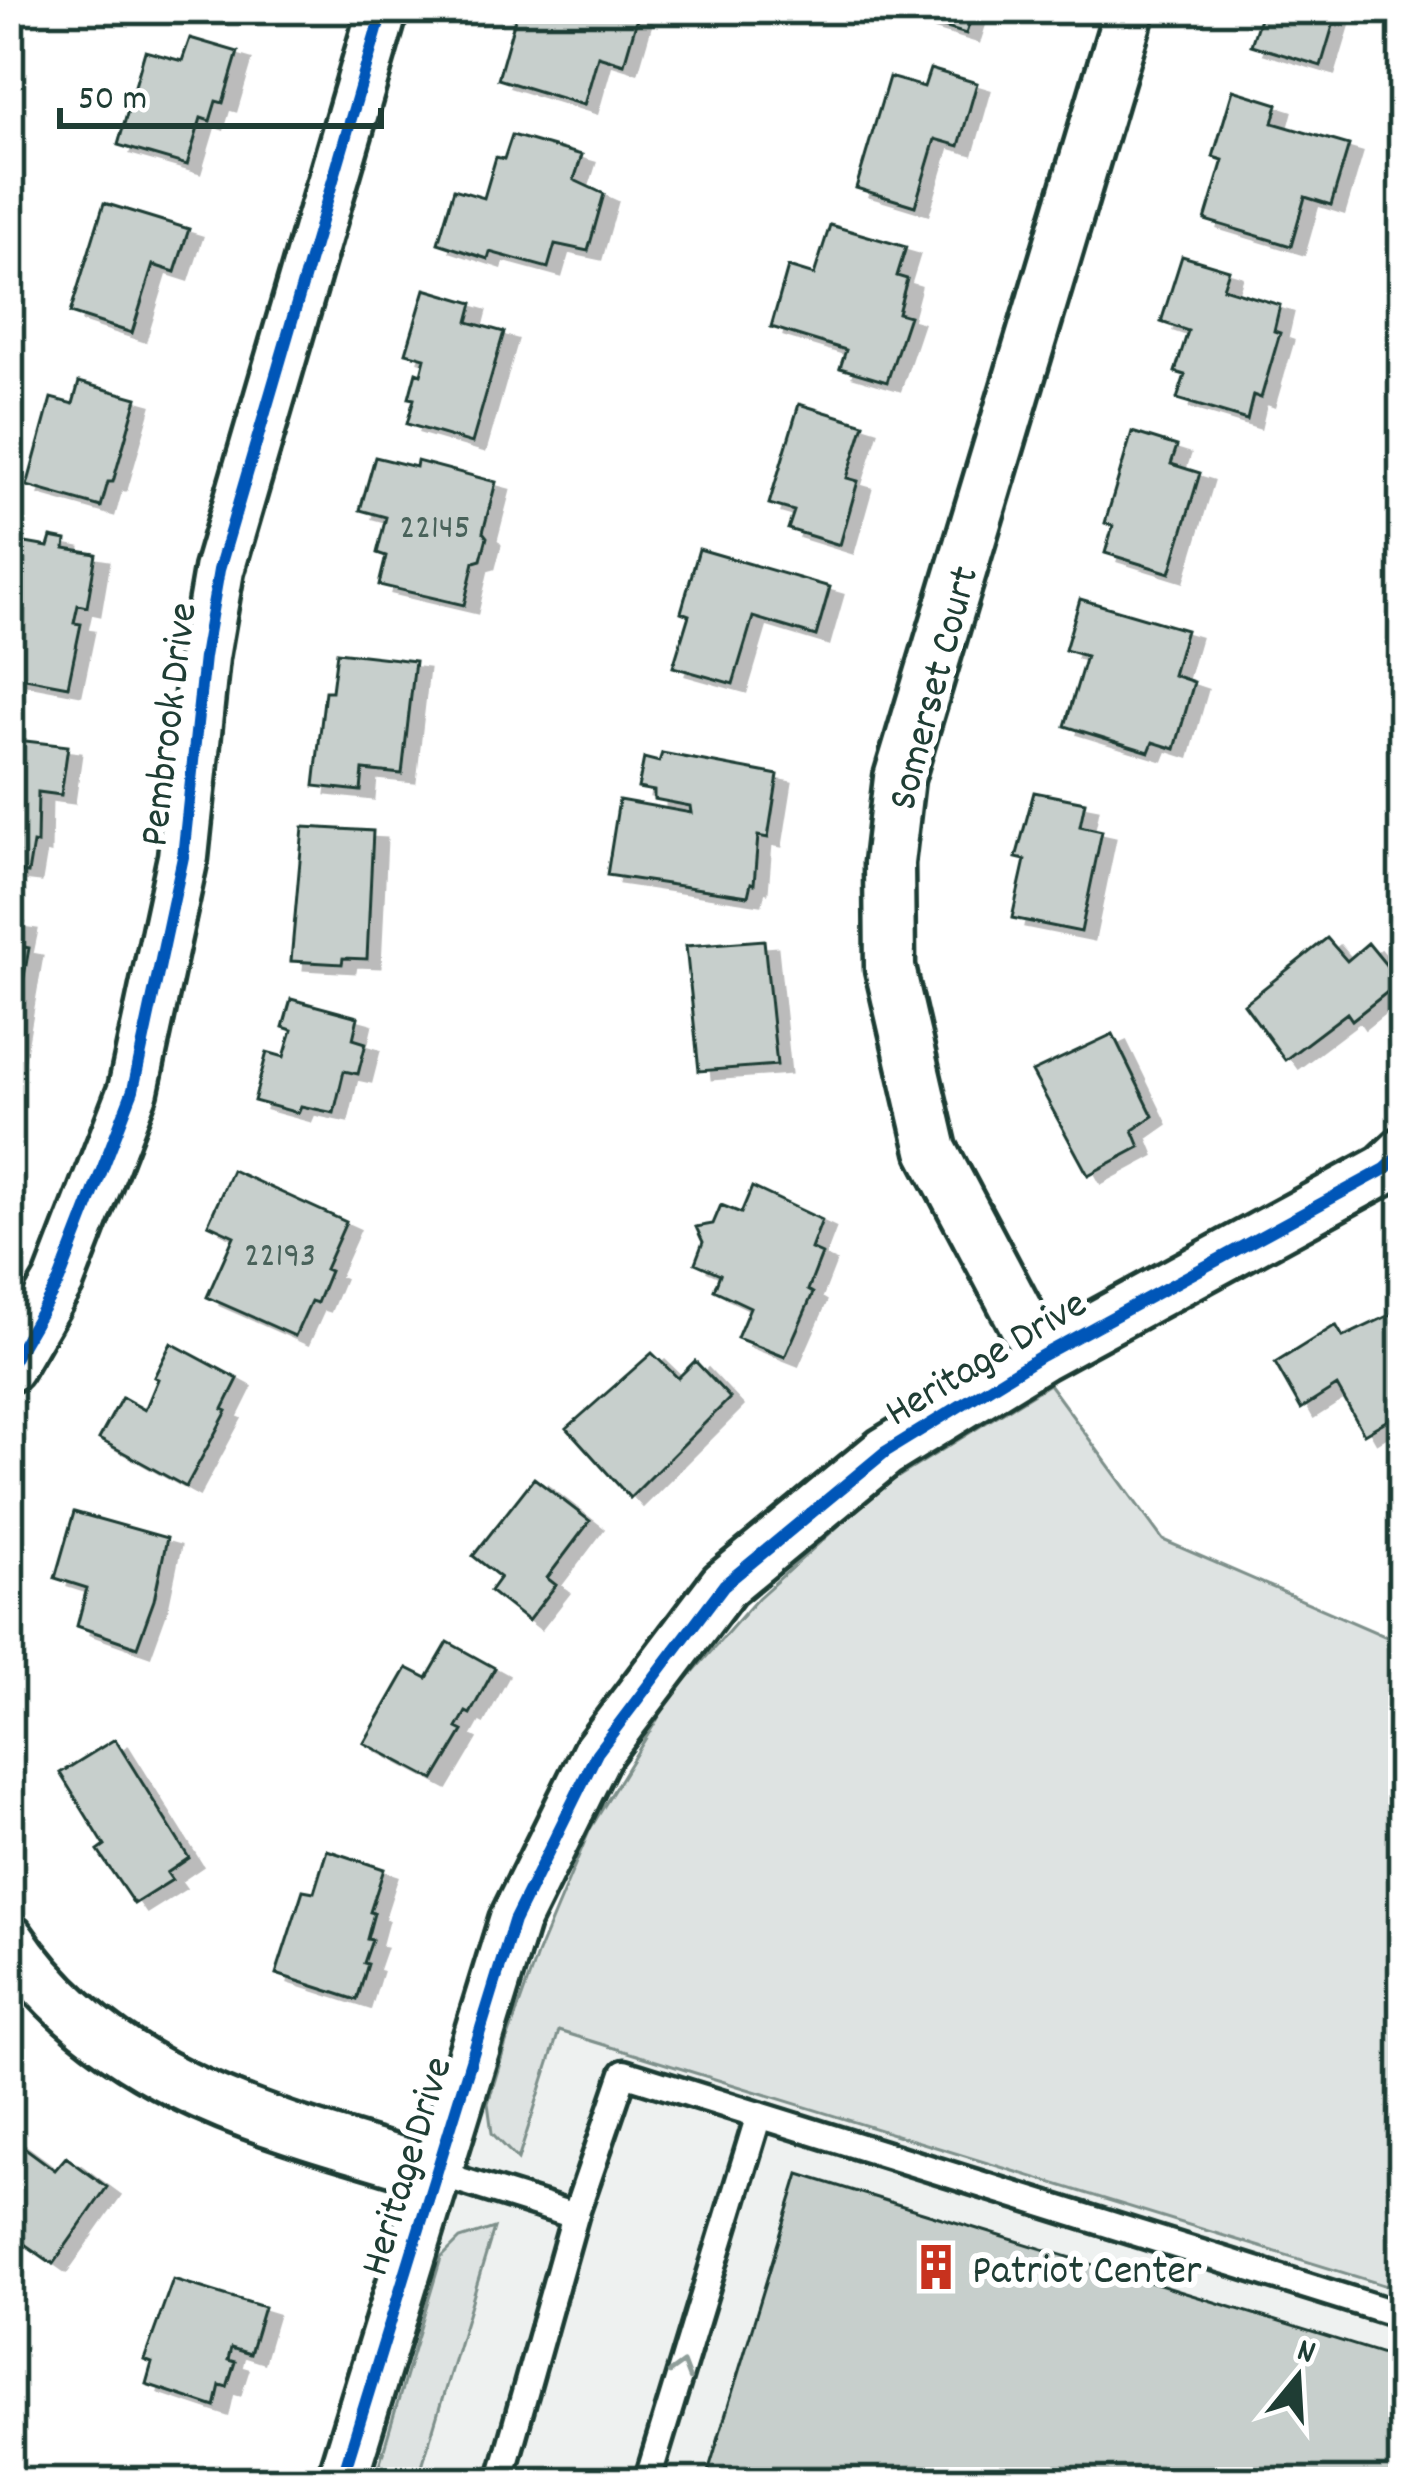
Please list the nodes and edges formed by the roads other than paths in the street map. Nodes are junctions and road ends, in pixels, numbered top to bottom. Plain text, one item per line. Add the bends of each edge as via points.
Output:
1 (383, 9) edge
2 (1130, 9) edge
3 (1397, 1167) edge
4 (1041, 1356) junction
5 (9, 1366) edge
6 (9, 1940) edge
7 (759, 2115) junction
8 (434, 2172) junction
9 (575, 2216) junction
10 (1403, 2316) edge
11 (341, 2482) edge
12 (500, 2482) edge
13 (646, 2482) edge

1 - 5 street, Pembrook Drive via 219,570 184,856 133,1090 59,1281
2 - 4 street, Somerset Court via 899,778 889,863 890,968 932,1150
3 - 4 street, Heritage Drive
4 - 8 street, Heritage Drive via 885,1452 724,1585 597,1753 514,1922
6 - 8 street via 70,2009 165,2078 205,2099
7 - 9 lane via 624,2073
7 - 10 lane
13 -> 7 lane
8 - 9 lane
8 - 11 street, Heritage Drive
9 - 12 lane

